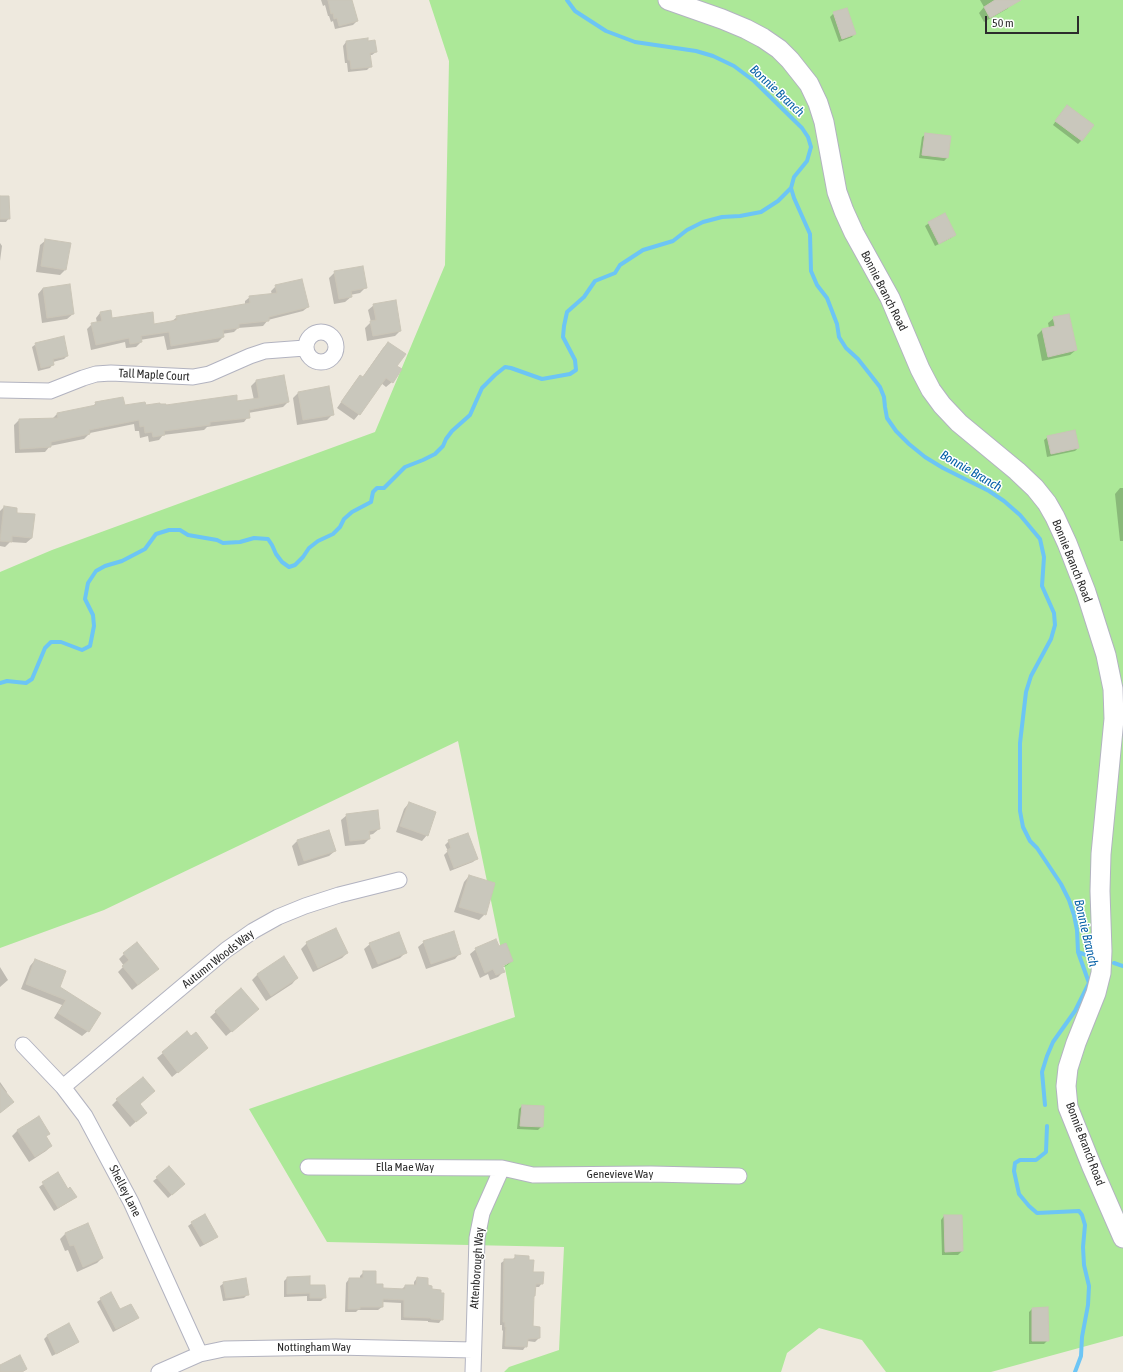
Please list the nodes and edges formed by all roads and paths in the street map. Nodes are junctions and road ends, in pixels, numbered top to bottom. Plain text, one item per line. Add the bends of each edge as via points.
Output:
1 (668, 0) edge
2 (305, 348) dead end
3 (0, 390) edge
4 (399, 880) dead end
5 (23, 1045) dead end
6 (63, 1087) junction
7 (308, 1167) dead end
8 (502, 1168) junction
9 (739, 1176) dead end
10 (1123, 1238) edge
11 (473, 1350) junction
12 (200, 1354) junction
13 (159, 1372) edge
14 (473, 1372) edge

1 - 10 street, Bonnie Branch Road via 722,19 763,38 790,60 809,84 824,122 837,192 844,211 890,298 931,390 959,423 1035,488 1055,517 1068,543 1106,655 1113,689 1114,719 1101,854 1101,973 1068,1068 1066,1086 1068,1107
2 - 3 street, Tall Maple Court via 265,351 209,374 194,377 111,372 90,376 50,390
4 - 6 street, Autumn Woods Way via 305,906 253,931 226,950
5 - 6 street, Shelley Lane
6 - 12 street, Shelley Lane via 85,1116 131,1202
7 - 8 street, Ella Mae Way
8 - 9 street, Genevieve Way via 533,1175
8 - 11 street, Attenborough Way via 482,1213 477,1238
11 - 12 street, Nottingham Way via 250,1348 224,1349
11 - 14 street, Attenborough Way
12 - 13 street, Nottingham Way

